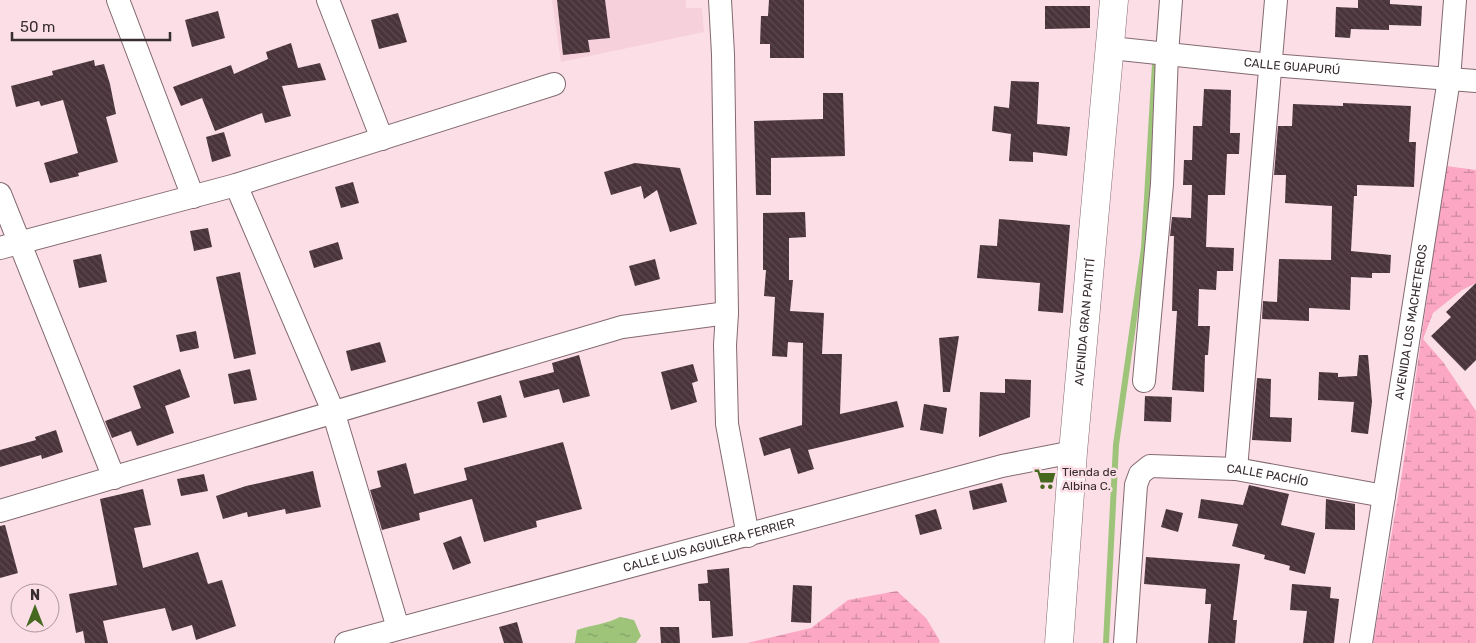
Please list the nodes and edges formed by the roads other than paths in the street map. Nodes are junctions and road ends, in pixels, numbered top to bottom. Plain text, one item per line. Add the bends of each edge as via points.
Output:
1 (118, 0) edge
2 (328, 0) edge
3 (720, 0) edge
4 (1114, 0) edge
5 (1171, 0) edge
6 (1276, 0) edge
7 (1455, 0) edge
8 (1111, 48) junction
9 (1167, 54) junction
10 (1271, 65) junction
11 (1450, 79) junction
12 (1476, 81) edge
13 (554, 84) dead end
14 (382, 139) junction
15 (236, 185) junction
16 (0, 194) edge
17 (193, 197) junction
18 (10, 244) edge
19 (728, 313) junction
20 (1144, 381) dead end
21 (333, 411) junction
22 (1073, 452) junction
23 (1236, 469) junction
24 (114, 478) junction
25 (1384, 496) junction
26 (0, 511) edge
27 (748, 536) junction
28 (398, 628) junction
29 (346, 643) edge
30 (1060, 643) edge
31 (1125, 643) edge
32 (1361, 643) edge

1 - 17 street
2 - 14 street
3 - 19 street
4 - 8 main road, AVENIDA GRAN PAITITÍ
5 - 9 street
6 - 10 street
7 - 11 street, AVENIDA LOS MACHETEROS
8 - 9 street, CALLE GUAPURÚ
8 - 22 main road, AVENIDA GRAN PAITITÍ
9 - 10 street, CALLE GUAPURÚ
9 - 20 street via 1162,184
10 - 11 street, CALLE GUAPURÚ
10 - 23 street
11 - 12 street, CALLE GUAPURÚ
11 - 25 street, AVENIDA LOS MACHETEROS
13 - 14 street
14 - 15 street
15 - 17 street
15 - 21 street
16 - 18 street
17 - 18 street
18 - 24 street
19 - 21 street via 622,327
19 - 27 street via 725,345 727,424
21 - 24 street
21 - 28 street
22 - 27 street, CALLE LUIS AGUILERA FERRIER via 1002,466
22 - 30 main road, AVENIDA GRAN PAITITÍ
23 - 25 street, CALLE PACHÍO
23 - 31 street, CALLE PACHÍO via 1150,466 1140,474 1136,485
24 - 26 street
25 - 32 street, AVENIDA LOS MACHETEROS
27 - 28 street, CALLE LUIS AGUILERA FERRIER
28 - 29 street, CALLE LUIS AGUILERA FERRIER

